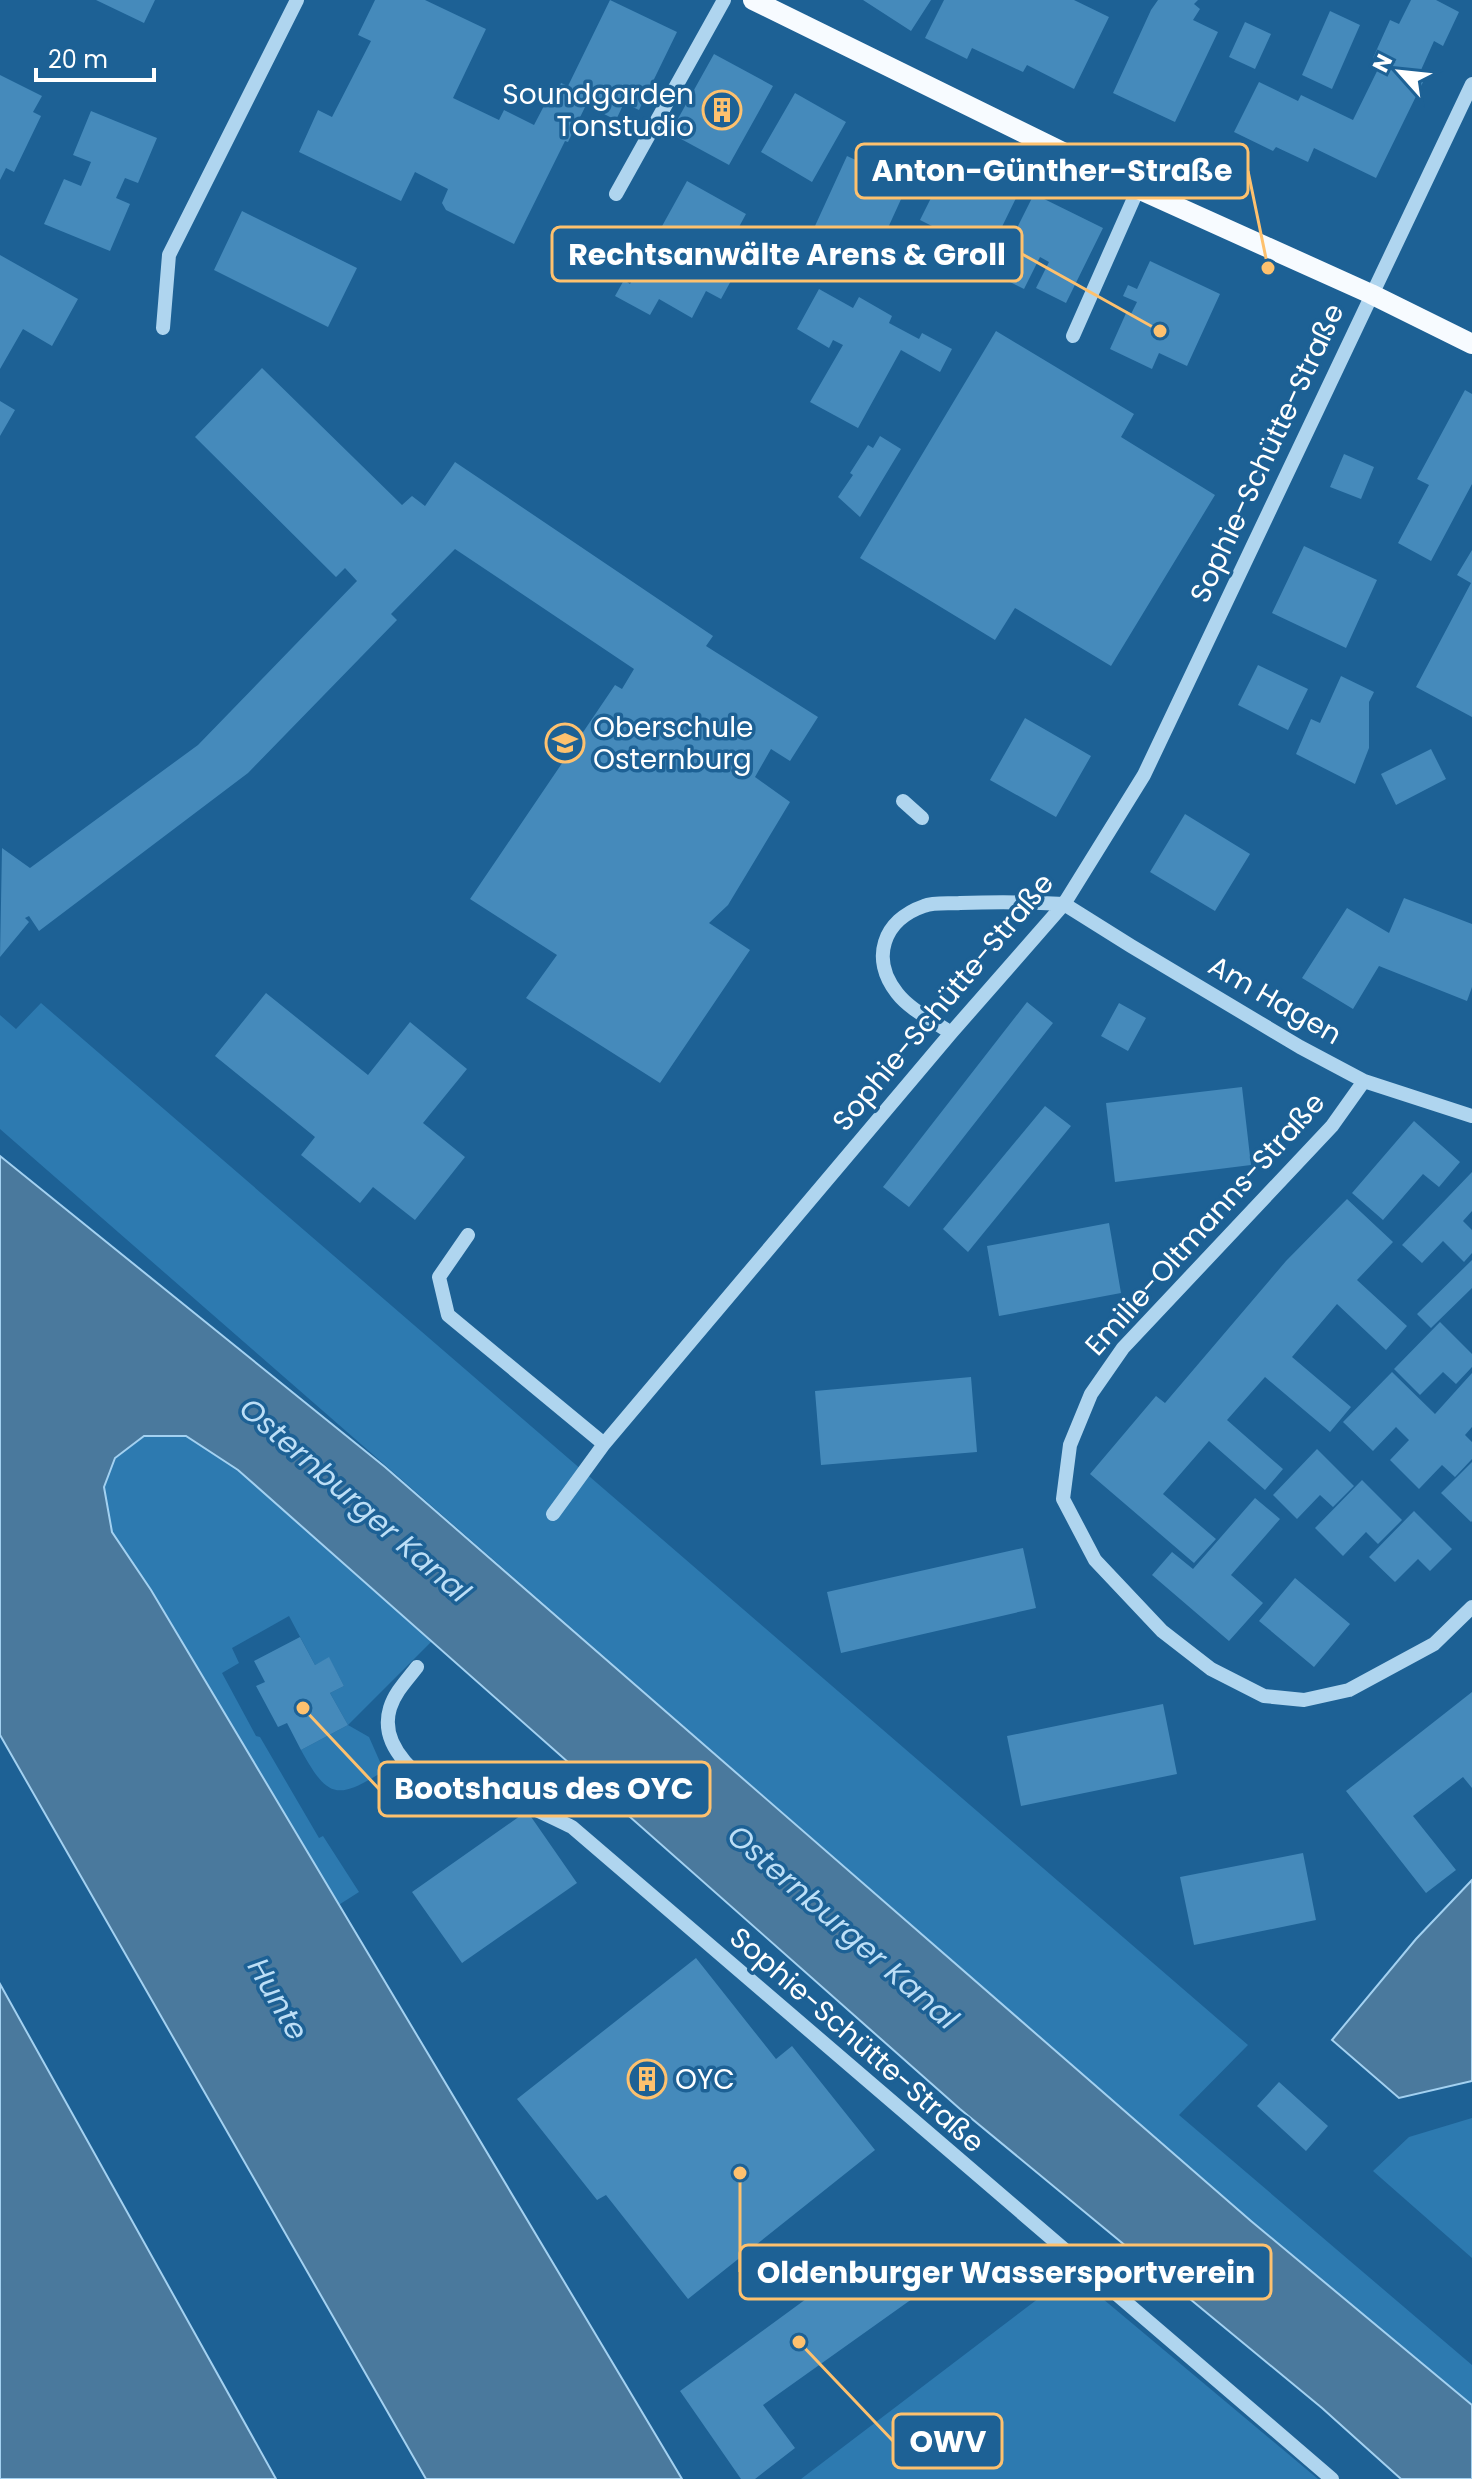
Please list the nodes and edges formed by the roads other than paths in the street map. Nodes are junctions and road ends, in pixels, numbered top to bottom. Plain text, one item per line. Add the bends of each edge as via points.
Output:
1 (297, 0) edge
2 (724, 0) edge
3 (753, 0) edge
4 (1472, 84) edge
5 (1138, 189) junction
6 (616, 194) dead end
7 (1371, 294) junction
8 (163, 328) dead end
9 (1073, 336) dead end
10 (1472, 344) edge
11 (903, 801) dead end
12 (922, 818) dead end
13 (1064, 904) junction
14 (951, 1033) junction
15 (1364, 1081) junction
16 (1472, 1116) edge
17 (468, 1235) dead end
18 (604, 1444) junction
19 (553, 1514) dead end
20 (1472, 1607) edge
21 (417, 1667) dead end
22 (1332, 2479) edge

1 - 8 street via 169,255
2 - 6 street
3 - 5 main road
4 - 7 street, Sophie-Schütte-Straße
5 - 7 main road
5 - 9 street
7 - 10 main road
7 - 13 street, Sophie-Schütte-Straße via 1144,775
11 - 12 street
13 - 14 street, Sophie-Schütte-Straße
13 - 14 street via 926,905 894,925 886,937 882,966 897,994
13 - 15 street, Am Hagen
14 - 18 street, Sophie-Schütte-Straße
15 - 16 street, Am Hagen
15 - 20 street, Emilie-Oltmanns-Straße via 1332,1126 1123,1348 1091,1394 1070,1445 1063,1499 1095,1560 1162,1631 1211,1669 1264,1696 1304,1700 1349,1690 1434,1644
17 - 18 street via 439,1277 448,1315
18 - 19 street, Sophie-Schütte-Straße
21 - 22 street, Sophie-Schütte-Straße via 395,1697 387,1726 399,1755 416,1772 454,1794 525,1805 572,1827

